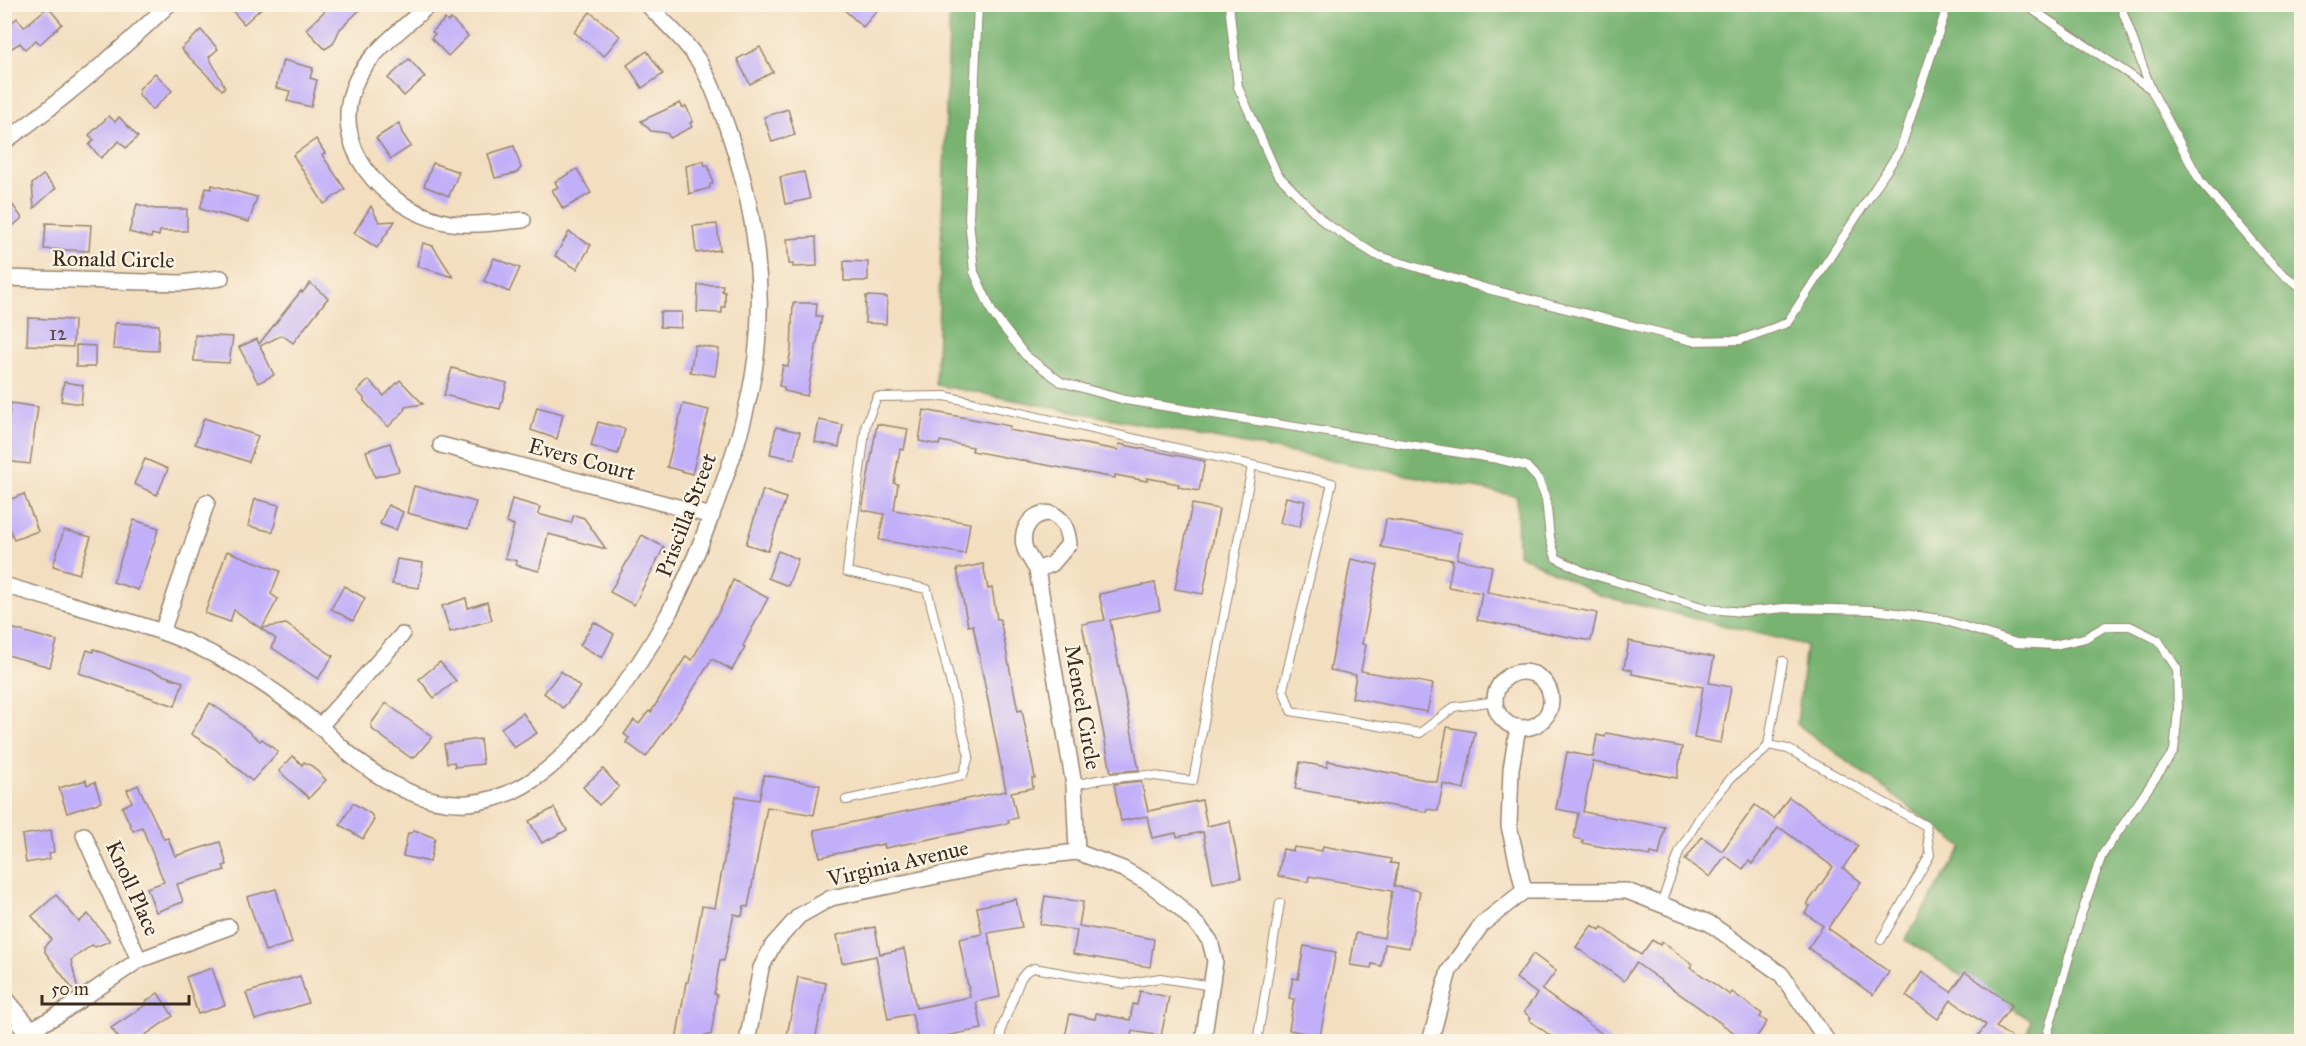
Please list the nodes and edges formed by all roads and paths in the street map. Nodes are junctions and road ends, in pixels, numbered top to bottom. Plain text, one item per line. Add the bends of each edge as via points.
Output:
1 (169, 4) edge
2 (430, 4) edge
3 (647, 4) edge
4 (978, 4) edge
5 (1228, 4) edge
6 (1948, 4) edge
7 (2024, 4) edge
8 (2120, 4) edge
9 (2151, 89) junction
10 (4, 142) edge
11 (523, 220) dead end
12 (4, 278) edge
13 (221, 278) dead end
14 (2301, 289) edge
15 (441, 445) dead end
16 (1252, 466) junction
17 (207, 502) dead end
18 (712, 516) junction
19 (1037, 570) dead end
20 (4, 585) edge
21 (162, 632) junction
22 (402, 635) dead end
23 (1783, 661) dead end
24 (1496, 701) junction
25 (320, 726) junction
26 (1518, 727) junction
27 (1768, 745) junction
28 (1074, 785) junction
29 (846, 800) dead end
30 (84, 835) dead end
31 (1077, 852) junction
32 (1524, 891) junction
33 (1280, 903) dead end
34 (1661, 904) junction
35 (229, 927) dead end
36 (1881, 939) dead end
37 (140, 960) junction
38 (1213, 986) junction
39 (20, 1022) edge
40 (747, 1041) edge
41 (999, 1041) edge
42 (1203, 1041) edge
43 (1257, 1041) edge
44 (1430, 1041) edge
45 (1828, 1041) edge
46 (2045, 1041) edge

1 - 10 street via 81,85
2 - 11 street via 375,54 356,82 346,120 353,151 389,195 424,214 463,224
3 - 18 street, Priscilla Street via 701,64 743,174 757,257 756,358 744,418
4 - 46 lane via 969,219 974,272 993,314 1025,355 1061,382 1125,400 1526,466 1538,479 1546,499 1556,558 1587,573 1709,609 1874,610 1940,619 2016,643 2054,645 2085,638 2106,626 2130,626 2158,640 2177,669 2174,751 2102,855
5 - 6 lane via 1238,87 1277,174 1325,224 1376,255 1488,289 1693,341 1740,340 1787,323 1900,150
7 - 9 lane
8 - 9 lane
9 - 14 lane via 2200,181 2274,267
12 - 13 street, Ronald Circle via 182,283
15 - 18 street, Evers Court
16 - 24 lane via 1332,483 1282,688 1291,711 1420,733 1454,707
16 - 28 lane via 1193,781 1146,775
16 - 29 lane via 945,396 876,397 866,424 848,572 927,589 969,756 963,775
17 - 21 street
18 - 25 street, Priscilla Street via 690,574 665,623 622,688 580,740 547,772 519,788 471,803 419,796 384,780
19 - 28 street, Mencel Circle
20 - 21 street, Priscilla Street
21 - 25 street, Priscilla Street via 210,653 269,687
22 - 25 street
23 - 27 lane
24 - 26 street via 1500,716
24 - 26 street via 1500,684 1518,672 1538,676 1546,684 1551,705 1546,715 1539,723
26 - 32 street via 1511,769 1509,826
27 - 34 lane via 1732,777 1703,812 1680,850
27 - 36 lane via 1788,749 1926,826 1930,855
28 - 31 street, Mencel Circle
30 - 37 street, Knoll Place
31 - 38 street via 1123,869 1177,905 1210,941 1215,961
31 - 40 street, Virginia Avenue via 1023,858 831,898 799,916 773,945 761,968
32 - 34 street via 1627,891
32 - 44 street via 1482,924 1449,971
33 - 43 lane
34 - 45 street via 1709,923 1781,974
35 - 37 street, Knoll Place
37 - 39 street, Knoll Place via 58,1016
38 - 41 lane via 1160,978 1124,984 1034,968 1021,978
38 - 42 street

